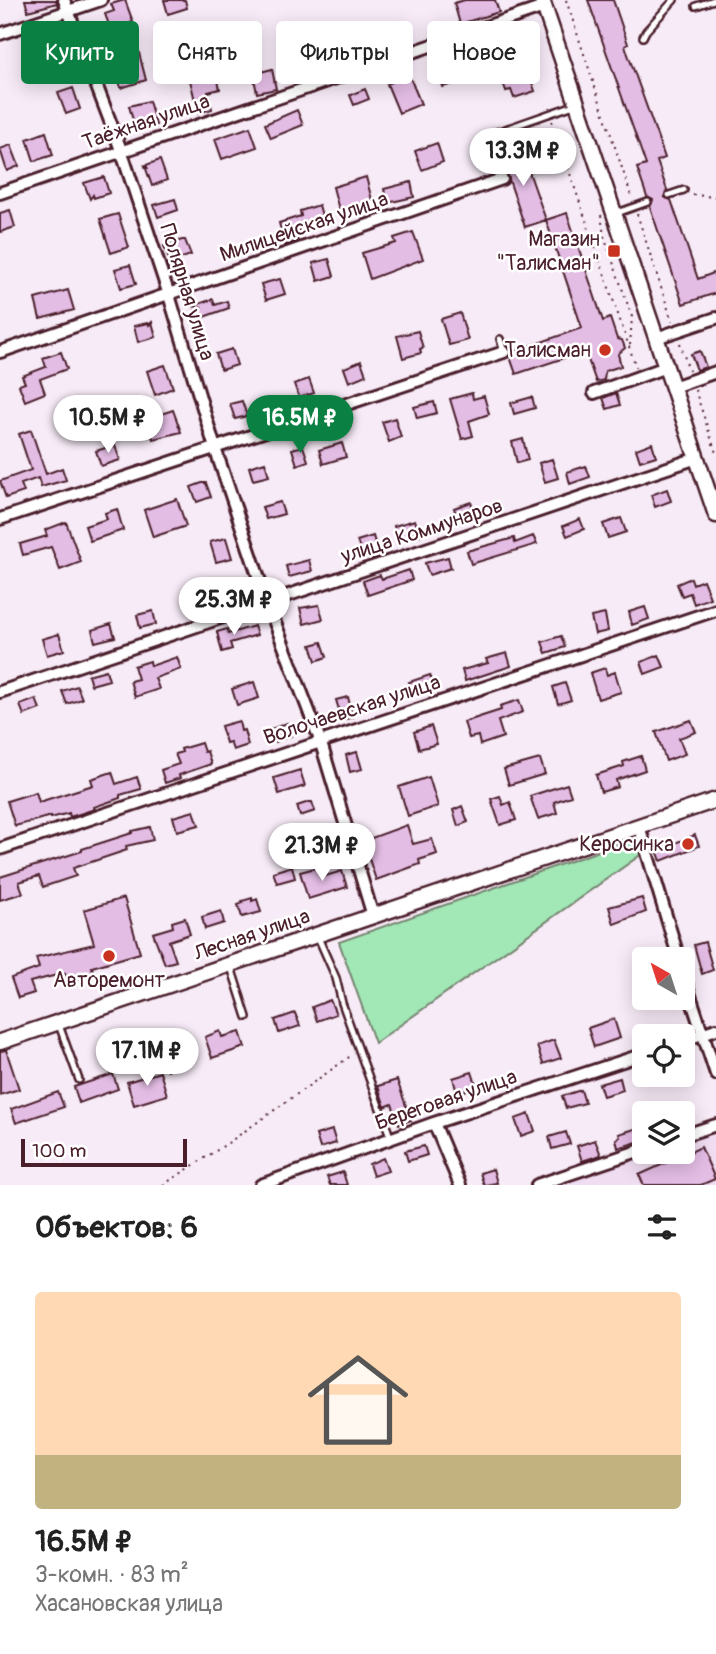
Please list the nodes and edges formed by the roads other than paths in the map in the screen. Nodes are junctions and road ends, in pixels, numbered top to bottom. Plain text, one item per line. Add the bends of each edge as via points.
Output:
1 (64, 0) edge
2 (101, 0) edge
3 (674, 0) edge
4 (714, 0) edge
5 (543, 3) edge
6 (696, 6) dead end
7 (68, 12) junction
8 (0, 34) edge
9 (643, 37) dead end
10 (577, 104) junction
11 (497, 131) dead end
12 (121, 150) junction
13 (502, 179) dead end
14 (0, 192) edge
15 (685, 192) road end
16 (669, 195) dead end
17 (648, 202) dead end
18 (614, 214) junction
19 (169, 295) junction
20 (716, 317) edge
21 (656, 338) junction
22 (500, 339) dead end
23 (0, 352) edge
24 (504, 352) joint
25 (666, 367) junction
26 (716, 372) edge
27 (673, 387) junction
28 (594, 393) dead end
29 (215, 448) junction
30 (697, 458) junction
31 (716, 515) edge
32 (0, 519) edge
33 (267, 602) junction
34 (716, 610) edge
35 (0, 692) edge
36 (320, 740) junction
37 (716, 800) edge
38 (639, 826) junction
39 (0, 849) edge
40 (373, 916) junction
41 (317, 934) junction
42 (675, 947) edge
43 (230, 964) junction
44 (694, 1010) edge
45 (247, 1017) dead end
46 (58, 1022) junction
47 (716, 1029) edge
48 (702, 1034) junction
49 (695, 1036) edge
50 (0, 1042) edge
51 (632, 1058) edge
52 (716, 1074) edge
53 (79, 1080) dead end
54 (434, 1123) junction
55 (716, 1125) edge
56 (695, 1132) edge
57 (391, 1139) junction
58 (632, 1153) edge
59 (261, 1185) edge
60 (460, 1185) edge
61 (537, 1185) edge

1 - 7 street, Полярная улица
2 - 7 street
3 - 9 lane
4 - 6 lane
5 - 10 street
5 - 12 street, Таёжная улица
7 - 8 street
7 - 12 street, Полярная улица
10 - 11 lane
10 - 18 street
12 - 14 street, Таёжная улица
12 - 19 street, Полярная улица
13 - 19 street, Милицейская улица
15 - 16 lane
17 - 18 lane
18 - 21 street
19 - 23 street, Милицейская улица
19 - 29 street, Полярная улица
20 - 21 street
21 - 25 street
22 - 24 lane
24 - 29 street
25 - 27 street
25 - 28 street
26 - 27 street
27 - 30 street
29 - 32 street
29 - 33 street, Полярная улица
30 - 31 street
30 - 33 street, улица Коммунаров
33 - 35 street, улица Коммунаров
33 - 36 street, Полярная улица
34 - 36 street, Волочаевская улица
36 - 39 street, Волочаевская улица
36 - 40 street, Полярная улица
37 - 38 street, Лесная улица
38 - 40 street, Лесная улица
38 - 42 street
40 - 41 street, Лесная улица
41 - 43 street, Лесная улица
41 - 57 lane
43 - 45 lane
43 - 46 street, Лесная улица
44 - 48 street
46 - 50 street, Лесная улица
46 - 53 lane
47 - 48 street
48 - 49 street
48 - 52 street
51 - 54 street, Береговая улица
54 - 57 street, Береговая улица
54 - 60 street
55 - 56 street
57 - 59 street, Береговая улица
58 - 61 street

